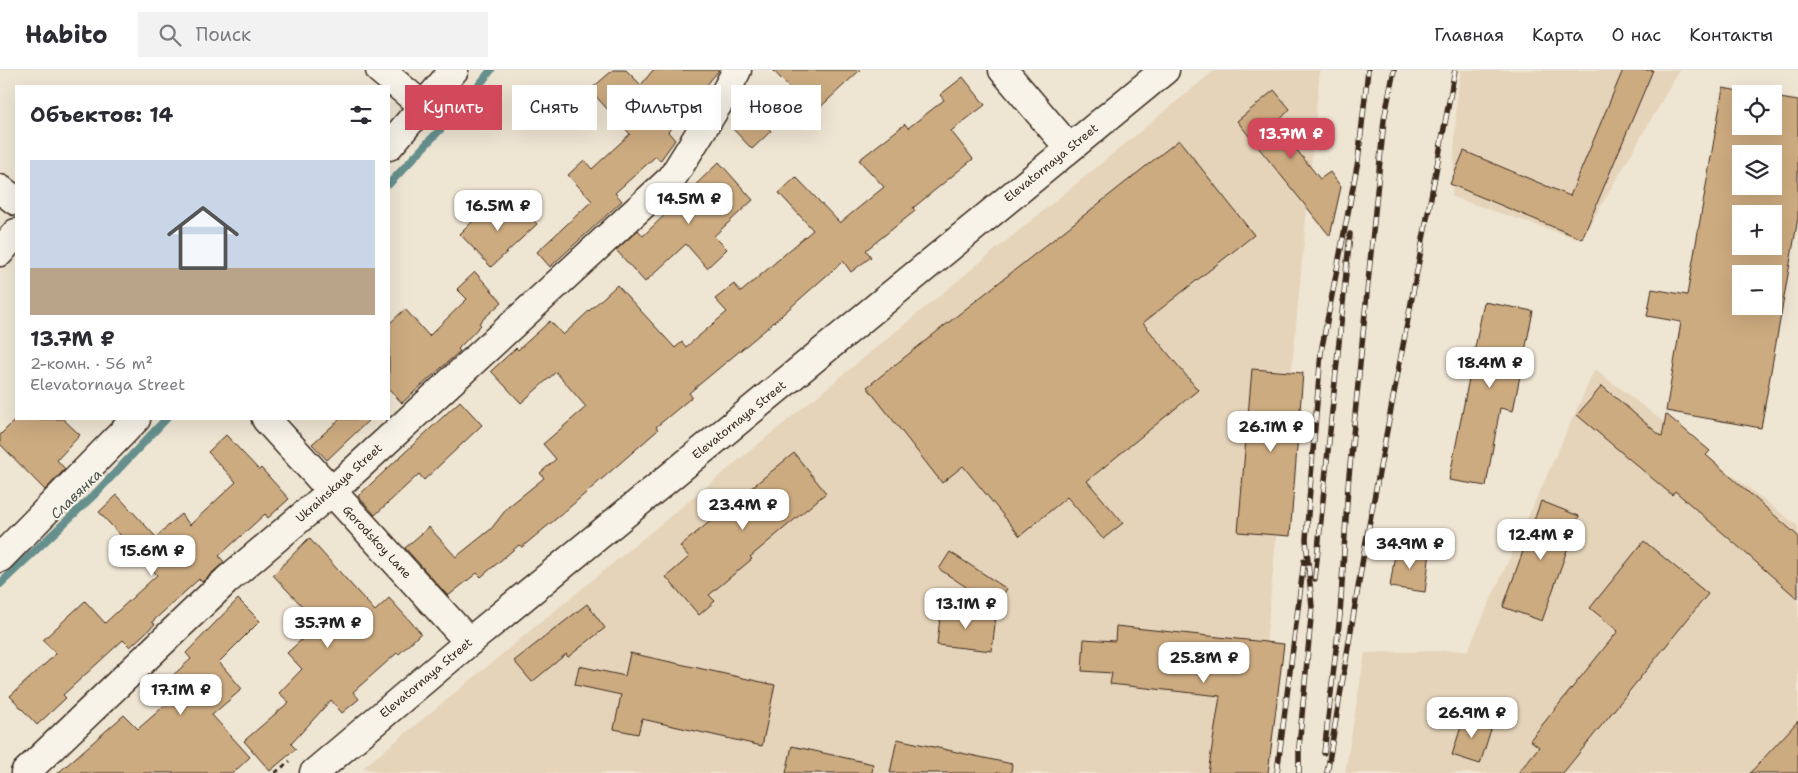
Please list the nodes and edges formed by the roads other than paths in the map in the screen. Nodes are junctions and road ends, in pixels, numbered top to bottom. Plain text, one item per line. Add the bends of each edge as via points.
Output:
1 (380, 70) edge
2 (454, 70) edge
3 (737, 70) edge
4 (1003, 70) edge
5 (1165, 70) edge
6 (442, 85) edge
7 (405, 91) edge
8 (405, 128) edge
9 (390, 145) edge
10 (1069, 148) junction
11 (0, 189) edge
12 (15, 201) edge
13 (15, 234) edge
14 (0, 252) edge
15 (135, 420) edge
16 (267, 420) edge
17 (331, 492) junction
18 (0, 558) edge
19 (469, 642) junction
20 (316, 772) edge
21 (25, 773) edge

1 - 7 street
2 - 6 street
3 - 17 street, Ukrainskaya Street via 672,178
4 - 10 street
5 - 10 street, Elevatornaya Street
8 - 9 street
10 - 19 street, Elevatornaya Street
11 - 12 street
13 - 14 street
15 - 18 street
16 - 17 street, Gorodskoy Lane
17 - 19 street, Gorodskoy Lane
17 - 21 street, Ukrainskaya Street via 227,580
19 - 20 street, Elevatornaya Street

